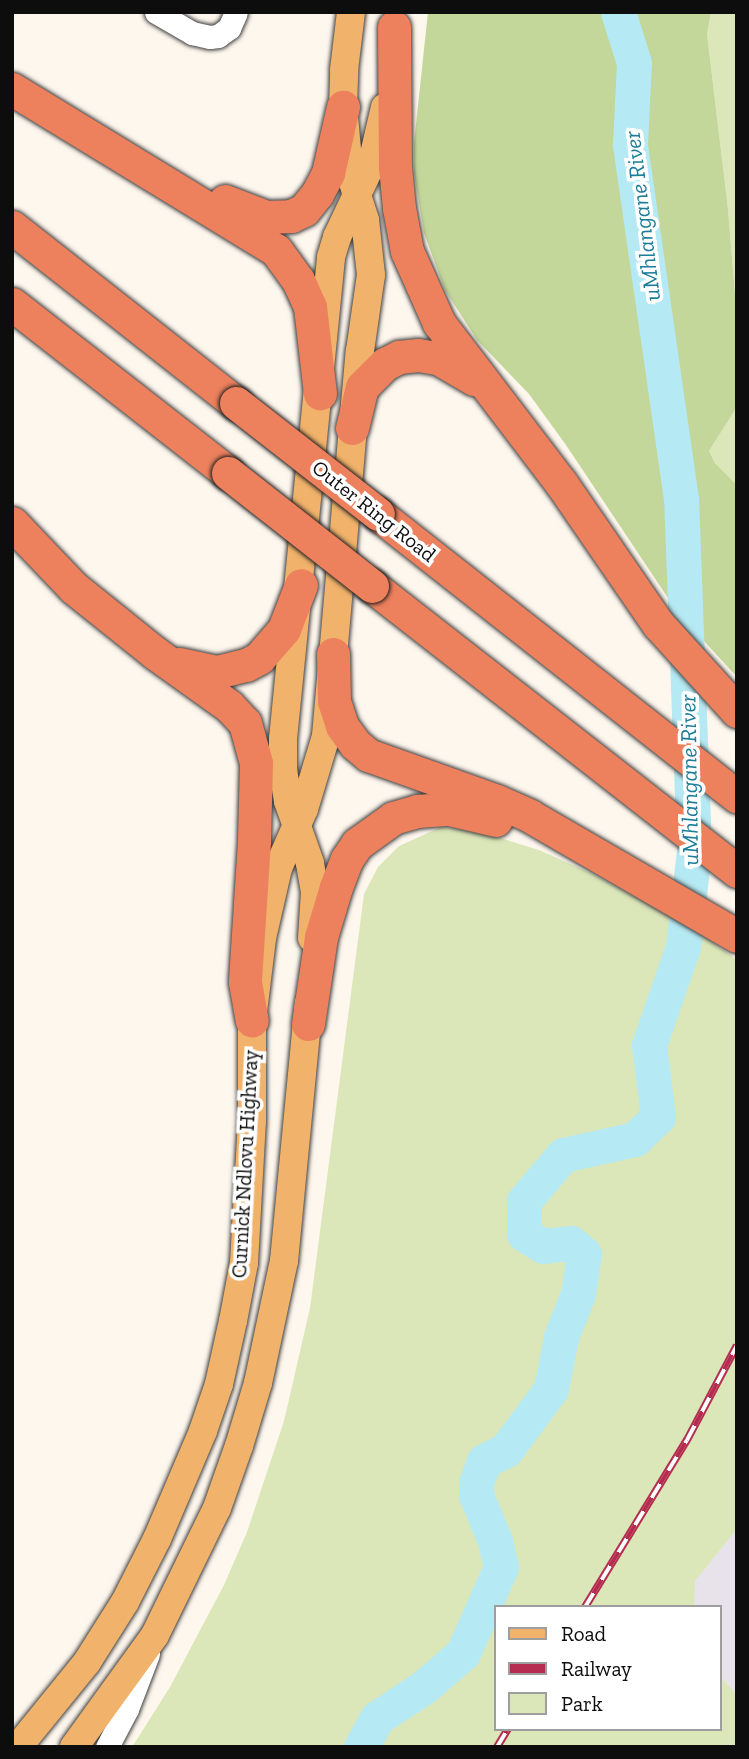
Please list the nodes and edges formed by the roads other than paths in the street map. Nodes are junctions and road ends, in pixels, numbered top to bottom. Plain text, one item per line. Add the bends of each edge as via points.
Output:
1 (156, 12) edge
2 (236, 12) edge
3 (351, 12) edge
4 (395, 19) edge
5 (24, 96) edge
6 (343, 107) junction
7 (358, 198) junction
8 (12, 227) edge
9 (12, 304) edge
10 (485, 386) junction
11 (320, 393) junction
12 (352, 428) junction
13 (12, 523) edge
14 (301, 585) junction
15 (155, 653) junction
16 (333, 654) junction
17 (737, 711) edge
18 (737, 796) edge
19 (297, 825) junction
20 (737, 872) edge
21 (631, 873) junction
22 (737, 936) edge
23 (252, 1020) junction
24 (308, 1024) junction
25 (155, 1635) junction
26 (18, 1747) edge
27 (74, 1747) edge
28 (107, 1747) edge

1 - 2 lane via 192,33 210,37 225,32
3 - 6 main road, Curnick Ndlovu Highway
4 - 7 main road, Curnick Ndlovu Highway via 382,130
4 - 10 highway via 395,167 407,251 439,323
5 - 6 highway via 162,163 235,206 281,218 304,209 317,194 328,173
5 - 11 highway via 276,250 298,280 310,307
6 - 7 main road, Curnick Ndlovu Highway via 349,170
7 - 11 main road, Curnick Ndlovu Highway via 331,257
7 - 12 main road, Curnick Ndlovu Highway via 371,275
8 - 18 highway, Outer Ring Road, bridge
9 - 20 highway, bridge
10 - 12 highway via 438,358 399,357 362,387
10 - 17 highway via 540,454 658,624
11 - 14 main road, Curnick Ndlovu Highway
12 - 16 main road, Curnick Ndlovu Highway
13 - 15 highway via 74,588
14 - 15 highway via 284,629 259,658 246,665 203,671
14 - 19 main road, Curnick Ndlovu Highway via 283,739 283,771
15 - 23 highway via 229,706 252,742 256,798 245,982
16 - 19 main road, Curnick Ndlovu Highway via 326,736
16 - 21 highway via 334,701 342,726 368,755 496,801
19 - 23 main road, Curnick Ndlovu Highway via 278,869 262,938
19 - 24 main road, Curnick Ndlovu Highway via 315,892
21 - 22 highway
21 - 24 highway via 503,822 468,813 418,811 393,818 357,845 343,868 321,937
23 - 26 main road, Curnick Ndlovu Highway via 244,1263 219,1384 185,1477 125,1602 87,1662
24 - 25 main road, Curnick Ndlovu Highway via 284,1261 258,1383 217,1508
25 - 27 main road, Curnick Ndlovu Highway
25 - 28 lane

